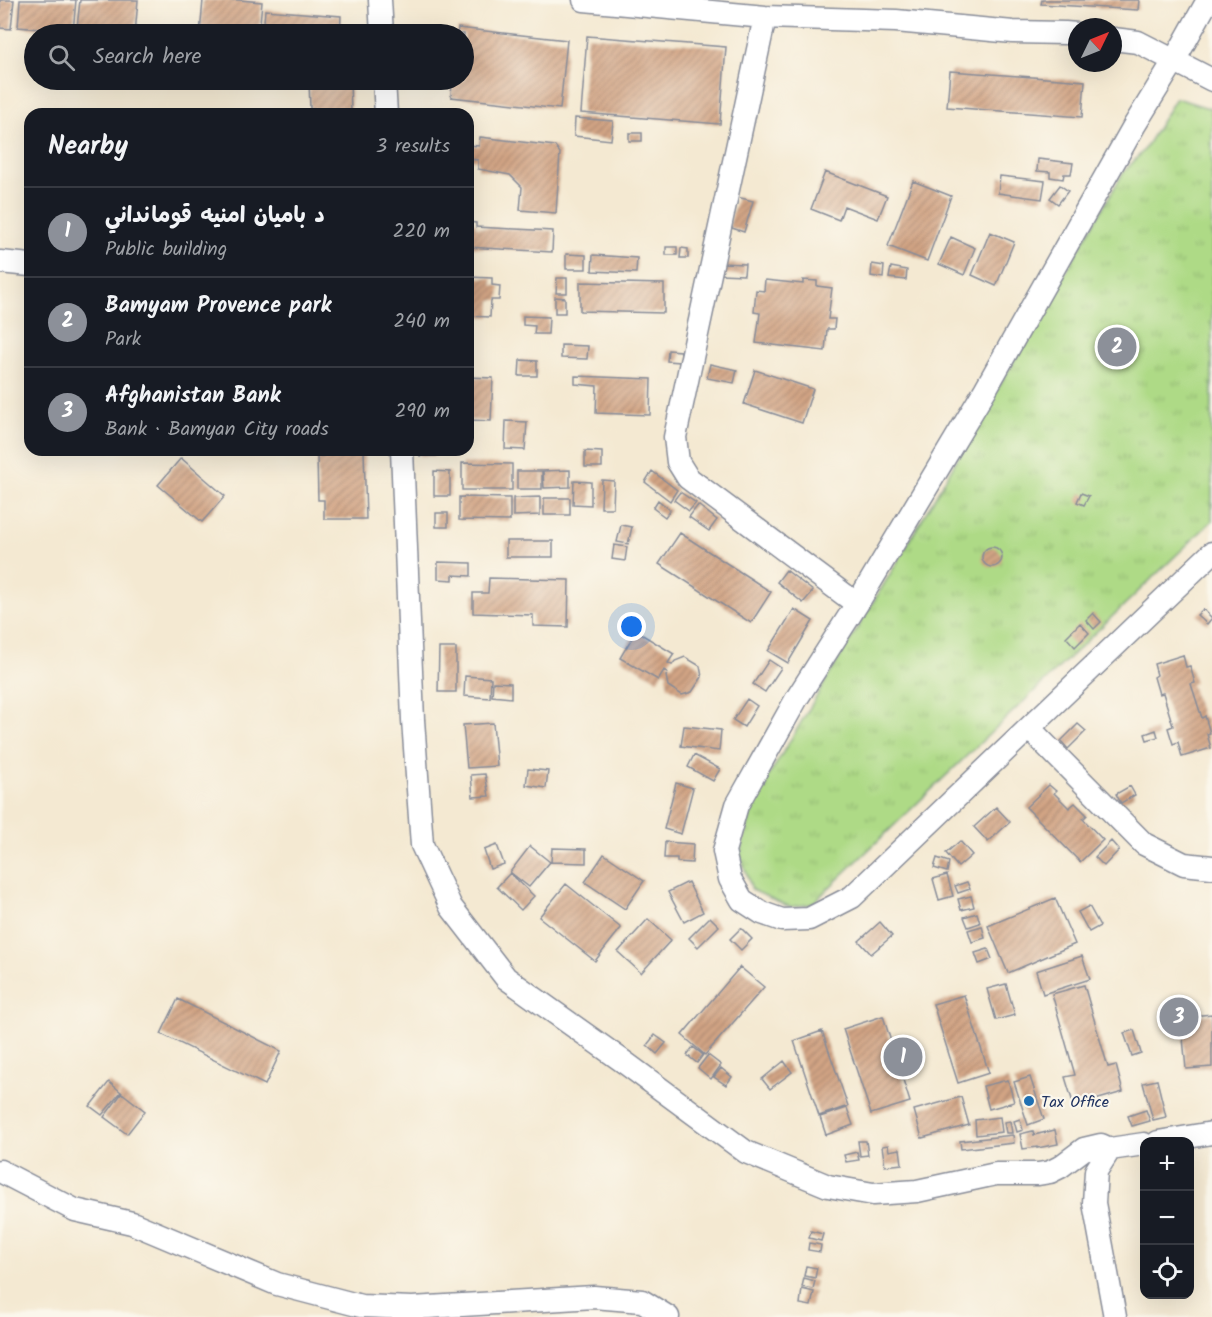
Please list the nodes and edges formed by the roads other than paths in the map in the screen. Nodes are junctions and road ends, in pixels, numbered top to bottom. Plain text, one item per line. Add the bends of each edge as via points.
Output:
1 (380, 0) edge
2 (584, 0) edge
3 (1207, 1) edge
4 (765, 17) junction
5 (381, 24) edge
6 (1068, 33) edge
7 (1122, 40) edge
8 (1174, 61) junction
9 (1212, 80) edge
10 (385, 90) edge
11 (386, 108) edge
12 (0, 262) edge
13 (24, 264) edge
14 (402, 456) edge
15 (1212, 553) edge
16 (857, 604) junction
17 (1029, 728) junction
18 (1212, 867) edge
19 (1212, 1133) edge
20 (1188, 1137) edge
21 (1140, 1145) edge
22 (1110, 1149) junction
23 (0, 1171) edge
24 (668, 1317) edge
25 (1115, 1317) edge

1 - 5 street
2 - 4 street
3 - 8 street
4 - 6 street via 896,21
4 - 16 street via 675,437 678,462 688,478
7 - 8 street via 1138,42
8 - 9 street
8 - 16 street
10 - 11 street
12 - 13 street
14 - 22 street via 413,720 423,844 451,907 506,978 746,1152 828,1186 873,1194 917,1191 996,1174 1050,1172 1084,1149 1101,1145
15 - 17 street
16 - 17 street via 797,698 737,805 724,851 730,879 742,900 782,920 809,919 852,897
17 - 18 street via 1144,844 1184,864
19 - 20 street
21 - 22 street
22 - 25 street via 1096,1171 1094,1203
23 - 24 street via 75,1210 132,1223 277,1284 361,1306 411,1308 594,1297 642,1301

